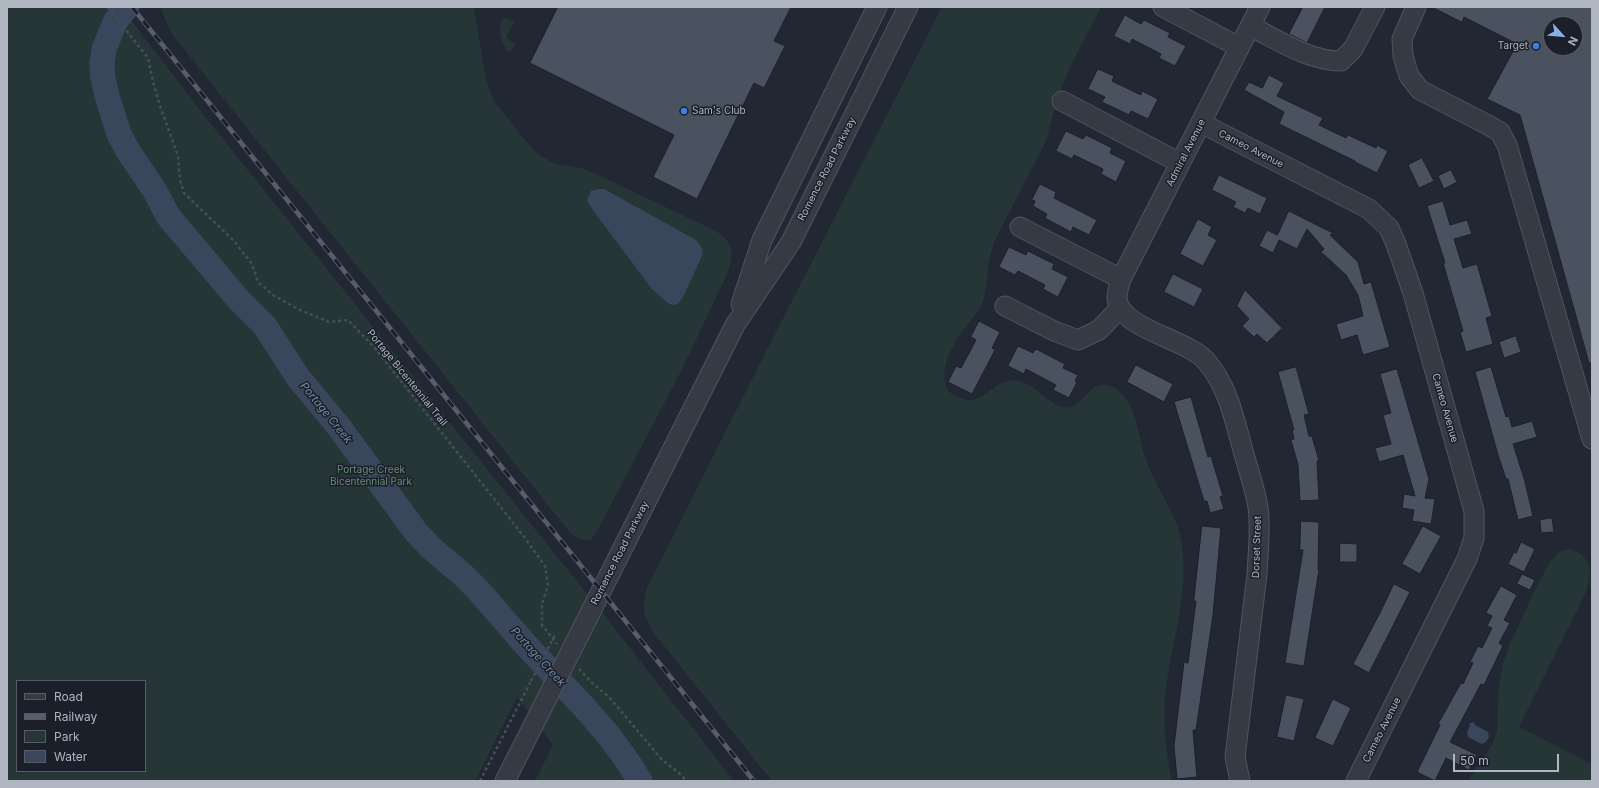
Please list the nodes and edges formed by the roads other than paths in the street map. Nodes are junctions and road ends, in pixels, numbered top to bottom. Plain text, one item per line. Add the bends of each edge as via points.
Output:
1 (877, 7) edge
2 (908, 7) edge
3 (1163, 7) edge
4 (1260, 7) edge
5 (1375, 7) edge
6 (1416, 7) edge
7 (1250, 26) junction
8 (1240, 47) junction
9 (1062, 101) dead end
10 (1201, 123) junction
11 (1180, 163) junction
12 (1020, 227) dead end
13 (1121, 278) junction
14 (1119, 304) junction
15 (1005, 306) dead end
16 (735, 324) junction
17 (1592, 439) edge
18 (505, 781) edge
19 (1240, 781) edge
20 (1356, 781) edge

1 - 16 street, Romence Road Parkway via 762,240
2 - 16 street, Romence Road Parkway via 791,242
3 - 8 street
4 - 7 street, Admiral Avenue
5 - 7 street via 1353,49 1341,61 1329,61 1305,53
6 - 17 street via 1402,39 1403,56 1409,76 1420,90 1500,132 1507,145
7 - 8 street, Admiral Avenue
8 - 10 street, Admiral Avenue
9 - 11 street
10 - 11 street, Admiral Avenue
10 - 20 street, Cameo Avenue via 1369,209 1389,228 1413,293 1474,511 1474,538 1467,559
11 - 13 street, Admiral Avenue
12 - 13 street
13 - 14 street, Admiral Avenue
14 - 15 street via 1099,330 1078,340
14 - 19 street, Dorset Street via 1124,315 1134,322 1206,360 1229,401 1255,491 1258,508 1257,574 1235,757
16 - 18 street, Romence Road Parkway, bridge

